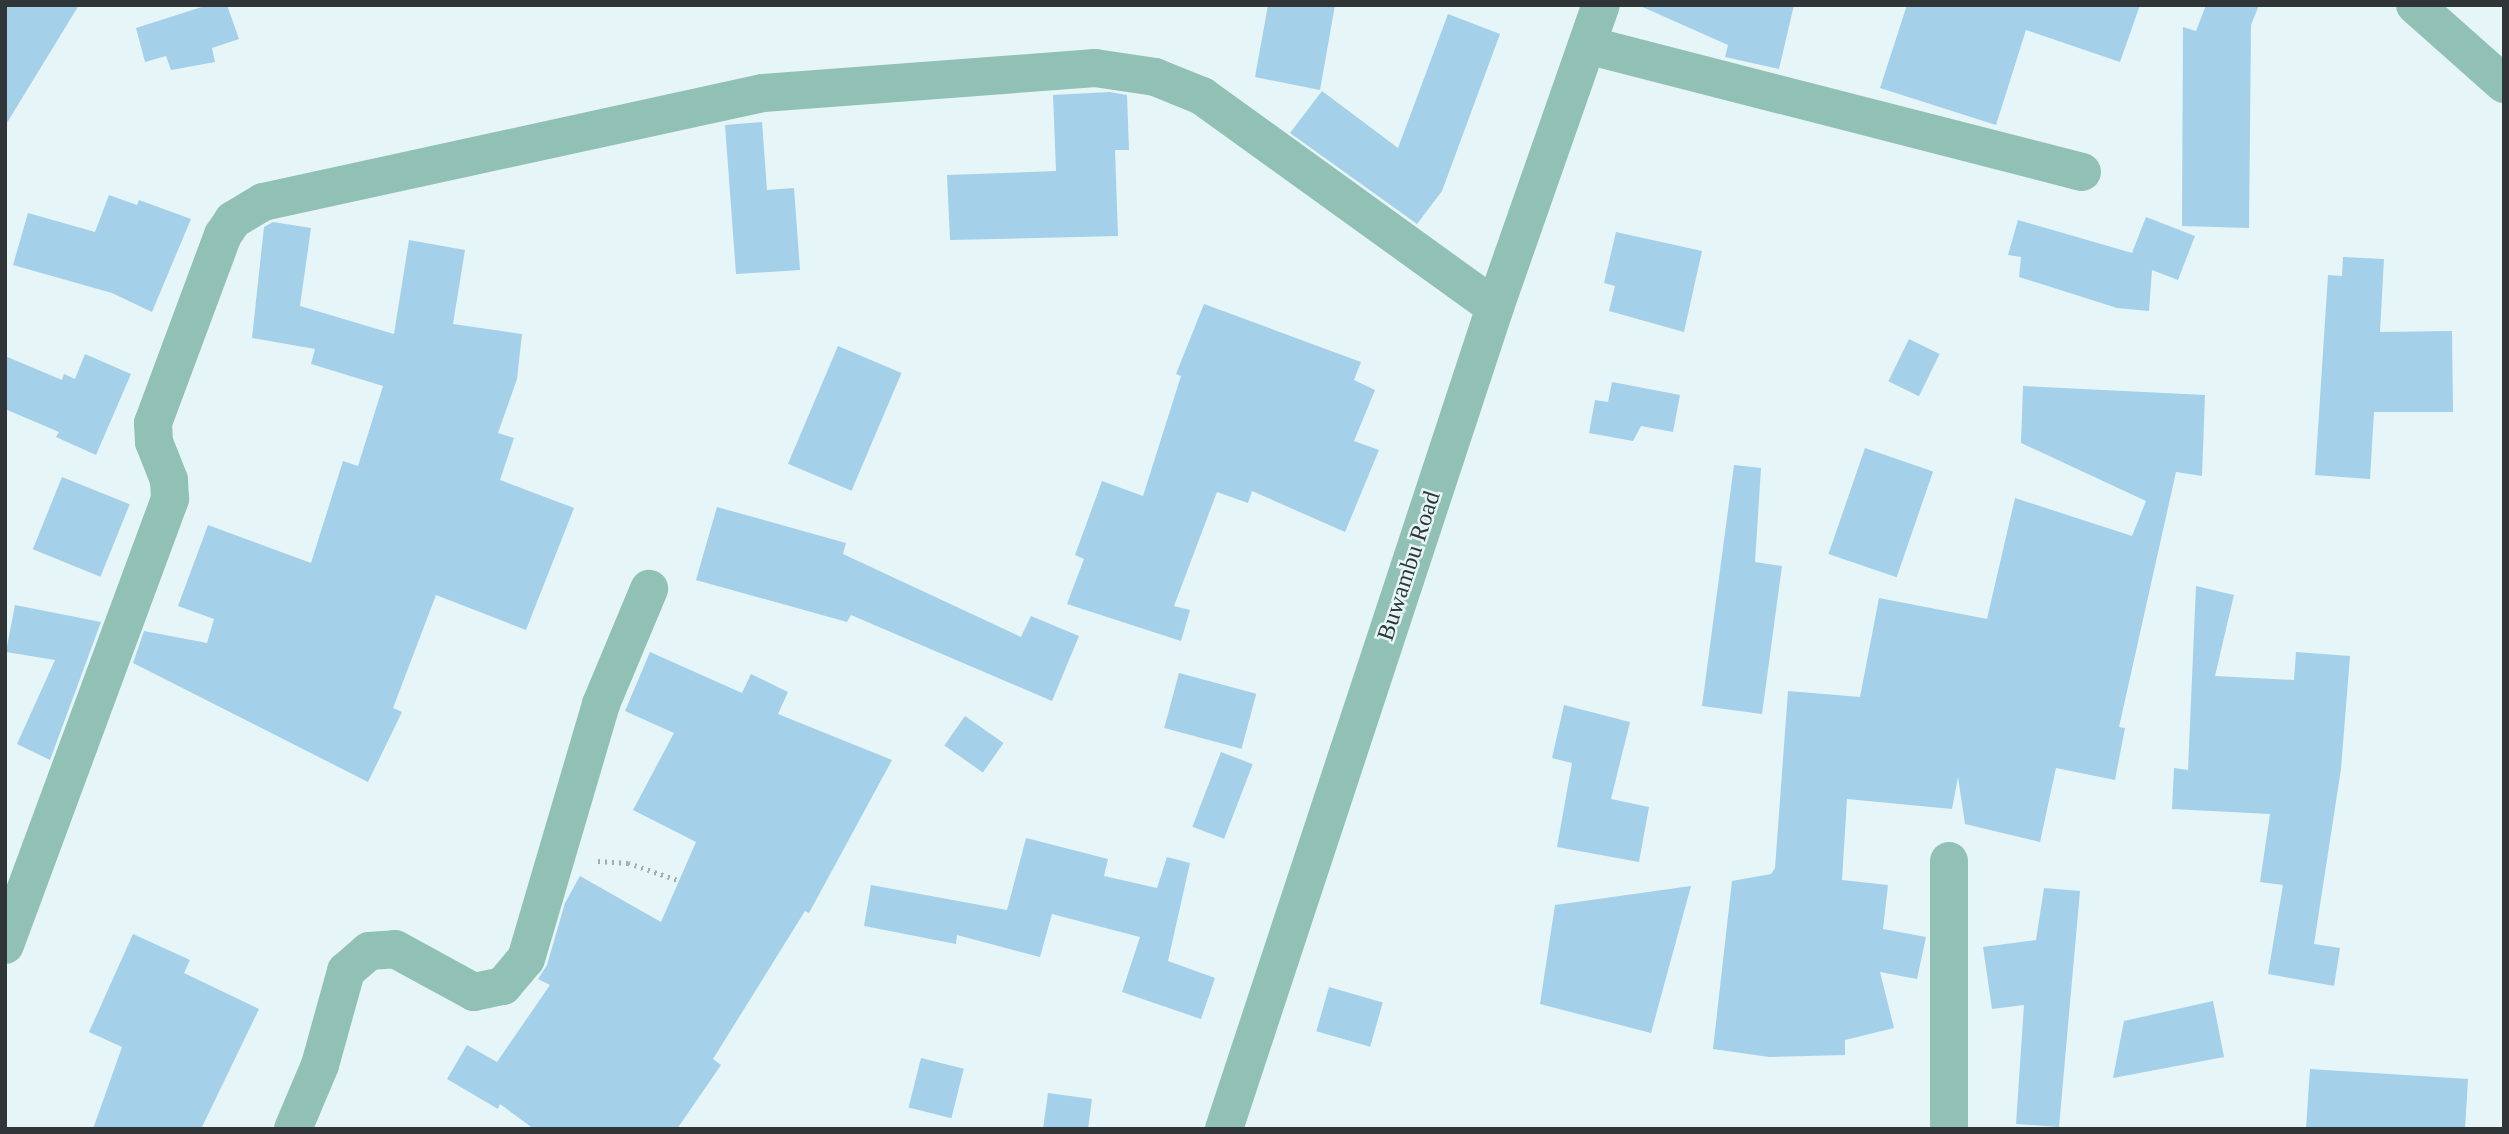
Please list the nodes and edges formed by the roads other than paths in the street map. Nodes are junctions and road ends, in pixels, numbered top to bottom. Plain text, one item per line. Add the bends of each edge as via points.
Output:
1 (1601, 5) edge
2 (2415, 5) edge
3 (1587, 45) junction
4 (2504, 83) edge
5 (2081, 172) dead end
6 (1495, 307) junction
7 (649, 589) dead end
8 (1949, 860) dead end
9 (5, 945) edge
10 (293, 1129) edge
11 (1224, 1129) edge
12 (1949, 1129) edge

1 - 3 street, Buwambu Road
2 - 4 street
3 - 5 street
3 - 6 street, Buwambu Road
6 - 9 street via 1253,128 1202,96 1155,76 1096,68 763,93 263,202 233,220 223,235 153,423 170,499
6 - 11 street, Buwambu Road
7 - 10 street via 601,704 526,959 503,986 474,992 395,949 369,951 346,971 320,1065
8 - 12 street

